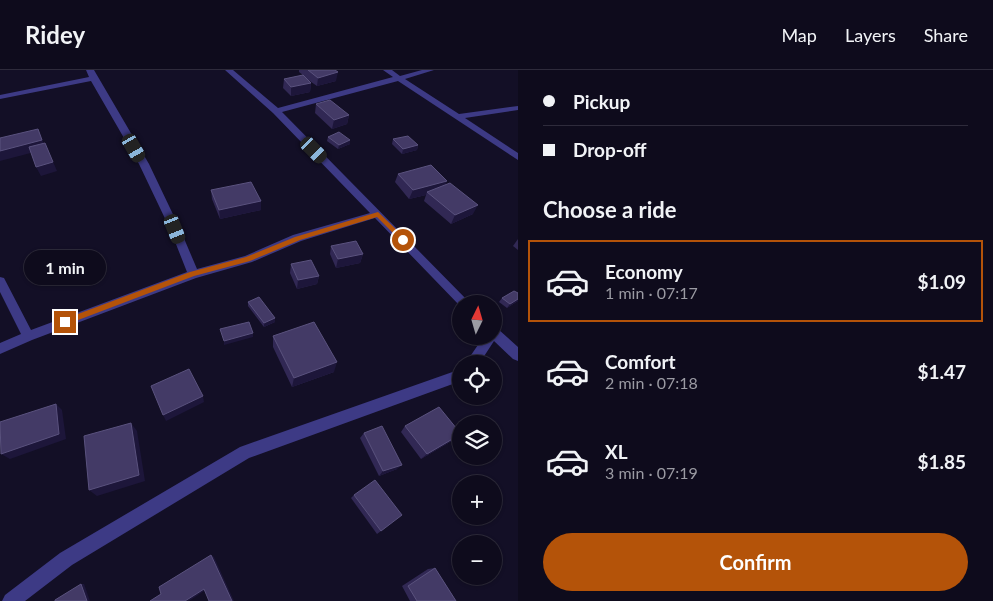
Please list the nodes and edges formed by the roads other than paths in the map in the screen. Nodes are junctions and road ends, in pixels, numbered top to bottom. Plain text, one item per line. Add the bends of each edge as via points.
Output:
1 (229, 70) edge
2 (387, 70) edge
3 (430, 70) edge
4 (91, 74) edge
5 (398, 79) junction
6 (0, 97) edge
7 (518, 108) edge
8 (276, 111) junction
9 (457, 117) junction
10 (518, 158) edge
11 (378, 214) junction
12 (193, 274) junction
13 (0, 281) edge
14 (457, 295) edge
15 (28, 336) junction
16 (502, 340) edge
17 (0, 350) edge
18 (518, 355) edge
19 (452, 378) edge
20 (11, 601) edge

1 - 8 street
2 - 5 street
3 - 5 street
4 - 6 street
4 - 12 street via 144,164
5 - 8 street
5 - 9 street
7 - 9 street
8 - 11 street
9 - 10 street
11 - 12 street via 297,238 248,259
11 - 14 street
12 - 15 street
13 - 15 street
15 - 17 street
16 - 18 street
19 - 20 street via 245,452 66,559

